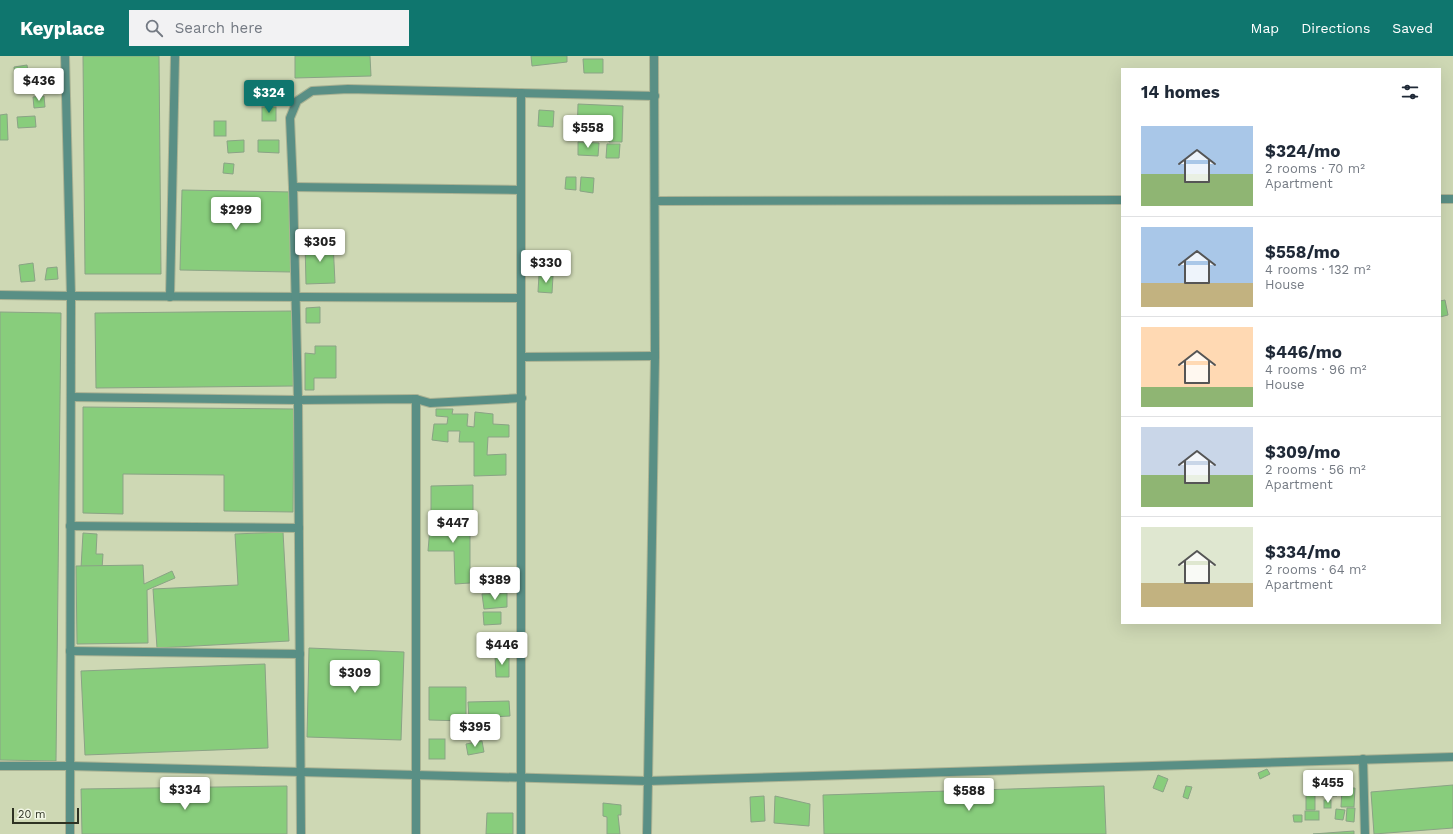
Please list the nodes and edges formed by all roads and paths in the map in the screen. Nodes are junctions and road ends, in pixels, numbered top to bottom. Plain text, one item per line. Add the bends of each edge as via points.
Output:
1 (65, 56) edge
2 (175, 56) edge
3 (654, 56) edge
4 (521, 93) junction
5 (654, 96) junction
6 (293, 187) junction
7 (521, 190) junction
8 (1441, 199) edge
9 (1453, 199) edge
10 (1121, 200) edge
11 (654, 201) junction
12 (0, 295) edge
13 (71, 296) junction
14 (170, 297) junction
15 (296, 297) junction
16 (521, 298) junction
17 (655, 356) junction
18 (522, 357) junction
19 (71, 397) junction
20 (522, 398) junction
21 (416, 399) junction
22 (298, 400) junction
23 (70, 526) junction
24 (299, 528) junction
25 (70, 651) junction
26 (300, 654) junction
27 (1453, 757) edge
28 (1363, 759) junction
29 (0, 766) edge
30 (70, 766) junction
31 (301, 772) junction
32 (416, 775) junction
33 (521, 777) junction
34 (648, 781) junction
35 (70, 834) edge
36 (302, 834) edge
37 (416, 834) edge
38 (521, 834) edge
39 (647, 834) edge
40 (1365, 834) edge

1 - 13 street
2 - 14 street
3 - 5 street
4 - 5 street
4 - 6 street via 348,89 312,91 297,101 290,118
4 - 7 street
5 - 11 street
6 - 7 street
6 - 15 street
7 - 16 street
8 - 9 street
10 - 11 street
11 - 17 street
12 - 13 street
13 - 14 street
13 - 19 street
14 - 15 street
15 - 16 street
15 - 22 street
16 - 18 street
17 - 18 street
17 - 34 street
18 - 20 street
19 - 22 street
19 - 23 street
20 - 21 street via 430,403
20 - 33 street
21 - 22 street
21 - 32 street
22 - 24 street
23 - 24 street
23 - 25 street
24 - 26 street
25 - 26 street
25 - 30 street
26 - 31 street
27 - 28 street
28 - 34 street
28 - 40 street
29 - 30 street
30 - 31 street
30 - 35 street
31 - 32 street
31 - 36 street
32 - 33 street
32 - 37 street
33 - 34 street
33 - 38 street
34 - 39 street

